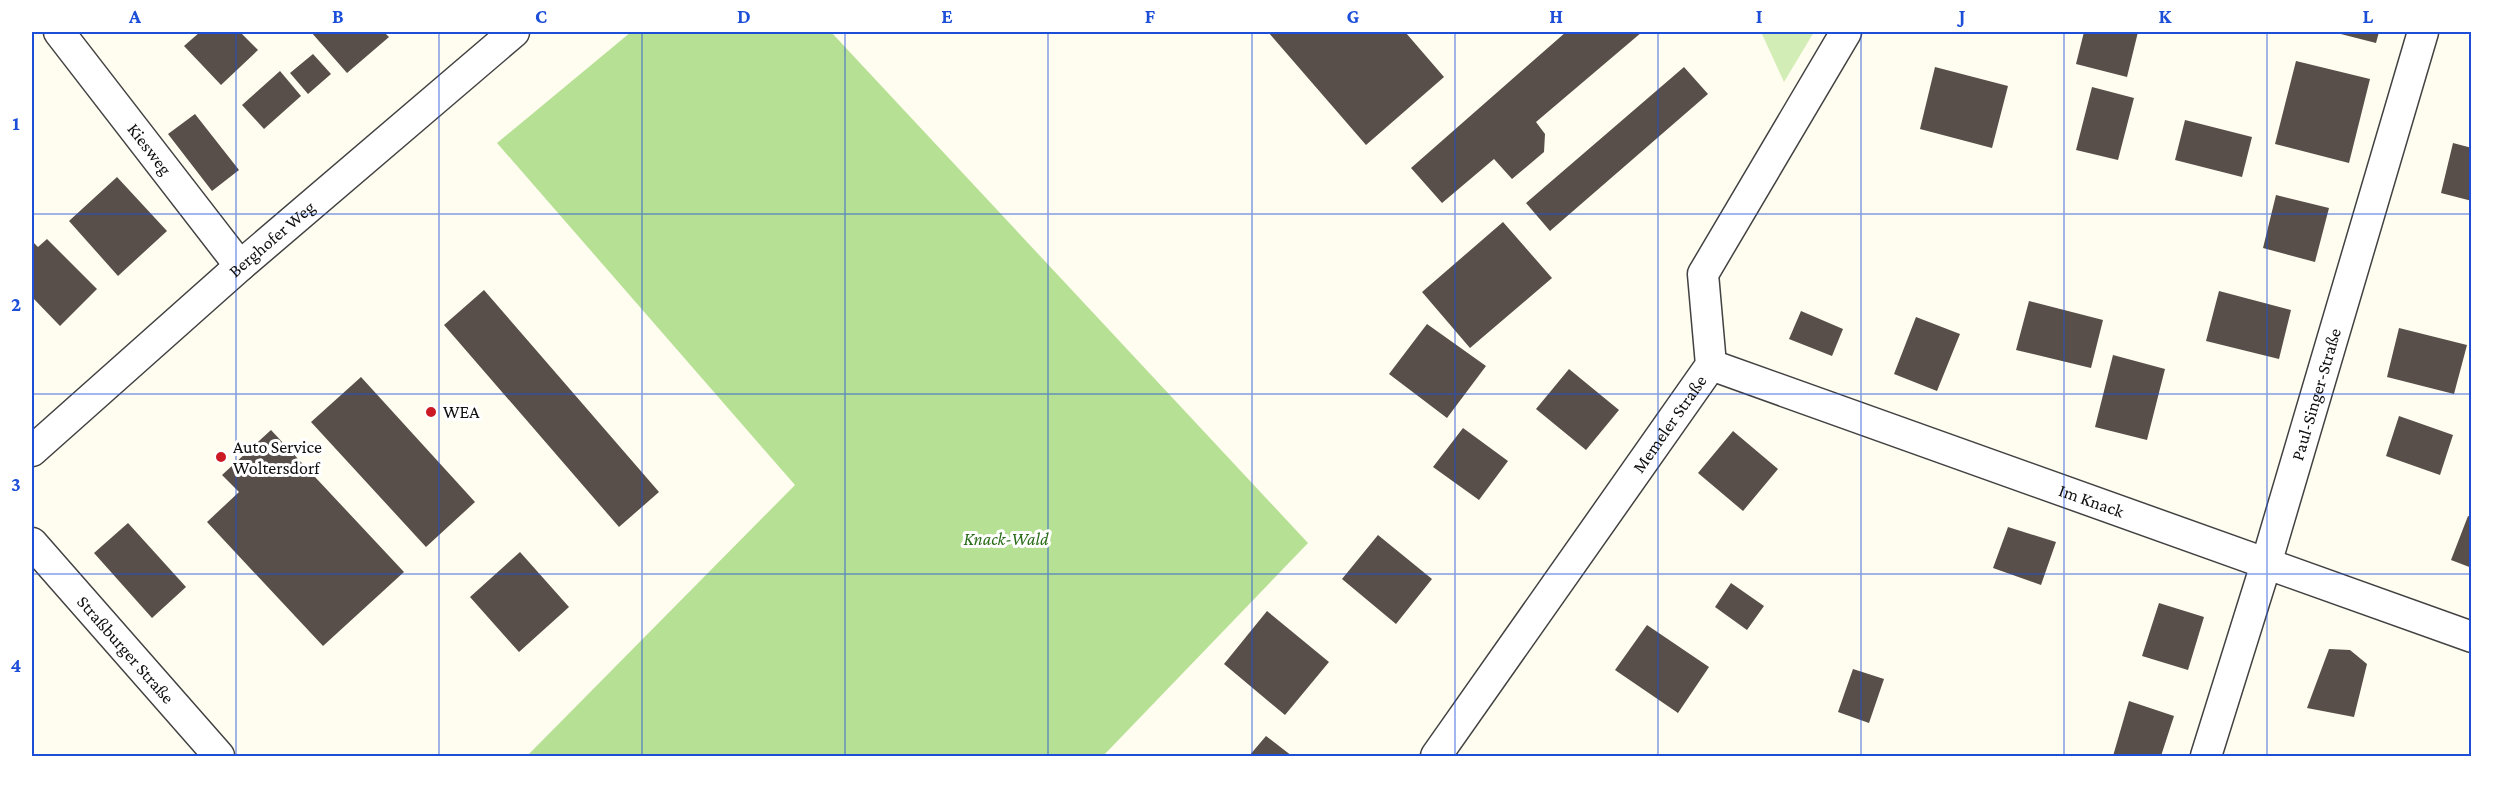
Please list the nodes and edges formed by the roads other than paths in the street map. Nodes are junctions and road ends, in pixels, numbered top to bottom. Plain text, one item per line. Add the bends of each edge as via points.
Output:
1 (59, 32) edge
2 (514, 32) edge
3 (1846, 32) edge
4 (2423, 32) edge
5 (240, 266) junction
6 (1711, 365) junction
7 (32, 451) edge
8 (32, 543) edge
9 (2266, 564) junction
10 (2472, 637) edge
11 (219, 756) edge
12 (1436, 756) edge
13 (2206, 756) edge

1 - 5 street, Kiesweg
2 - 5 street, Berghofer Weg
3 - 6 street, Memeler Straße via 1703,274
4 - 9 street, Paul-Singer-Straße
5 - 7 street, Berghofer Weg
6 - 9 street, Im Knack
6 - 12 street, Memeler Straße
8 - 11 street, Straßburger Straße
9 - 10 street, Im Knack
9 - 13 street, Paul-Singer-Straße

